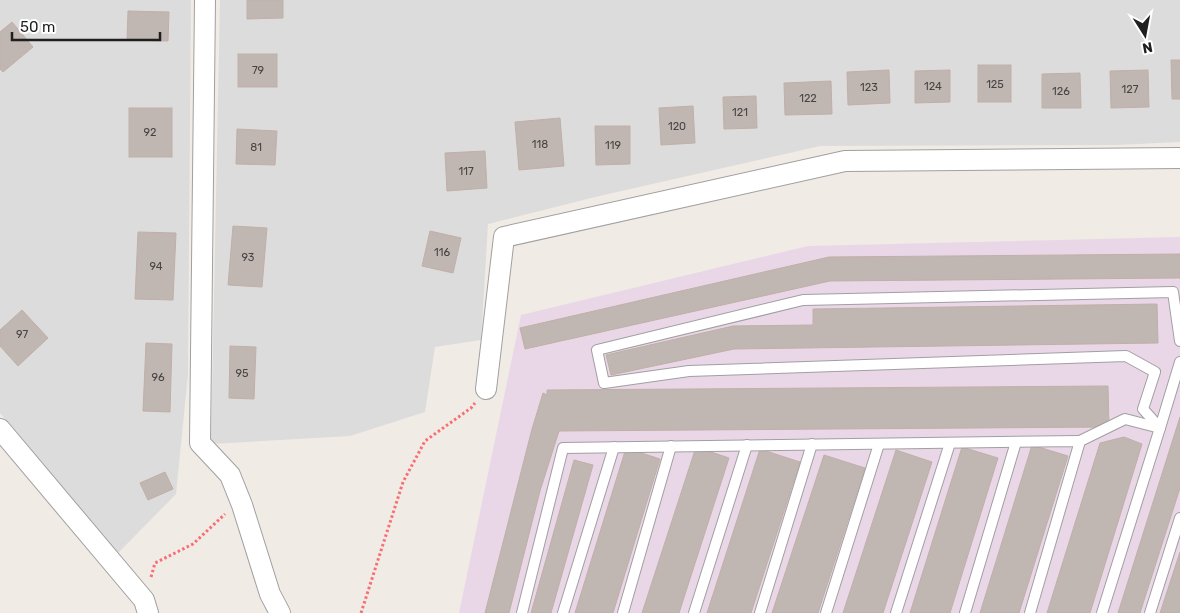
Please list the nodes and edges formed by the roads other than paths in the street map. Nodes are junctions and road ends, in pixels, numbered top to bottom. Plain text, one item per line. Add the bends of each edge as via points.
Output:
1 (205, 0) edge
2 (1180, 158) edge
3 (1180, 341) edge
4 (1180, 362) edge
5 (486, 389) road end
6 (1160, 428) junction
7 (0, 429) edge
8 (1080, 441) junction
9 (1016, 442) junction
10 (950, 443) junction
11 (812, 444) junction
12 (879, 444) junction
13 (671, 446) junction
14 (747, 446) junction
15 (614, 447) junction
16 (1180, 518) edge
17 (146, 606) edge
18 (280, 613) edge
19 (522, 613) edge
20 (563, 613) edge
21 (623, 613) edge
22 (694, 613) edge
23 (760, 613) edge
24 (826, 613) edge
25 (896, 613) edge
26 (965, 613) edge
27 (1030, 613) edge
28 (1102, 613) edge
29 (1150, 613) edge

1 - 18 street via 200,443 230,475 270,594
2 - 5 street via 845,160 504,237
3 - 6 lane via 1174,292 1164,292 803,300 597,350 604,383 689,371 1126,356 1155,372 1143,410
4 - 6 lane
6 - 8 lane via 1125,419
6 - 28 lane
7 - 17 street
8 - 9 lane
8 - 27 lane
9 - 10 lane
9 - 26 lane
10 - 12 lane
10 - 25 lane
11 - 12 lane
11 - 14 lane
11 - 23 lane
12 - 24 lane
13 - 14 lane
13 - 15 lane
13 - 21 lane
14 - 22 lane
15 - 19 lane via 563,448
15 - 20 lane
16 - 29 lane

